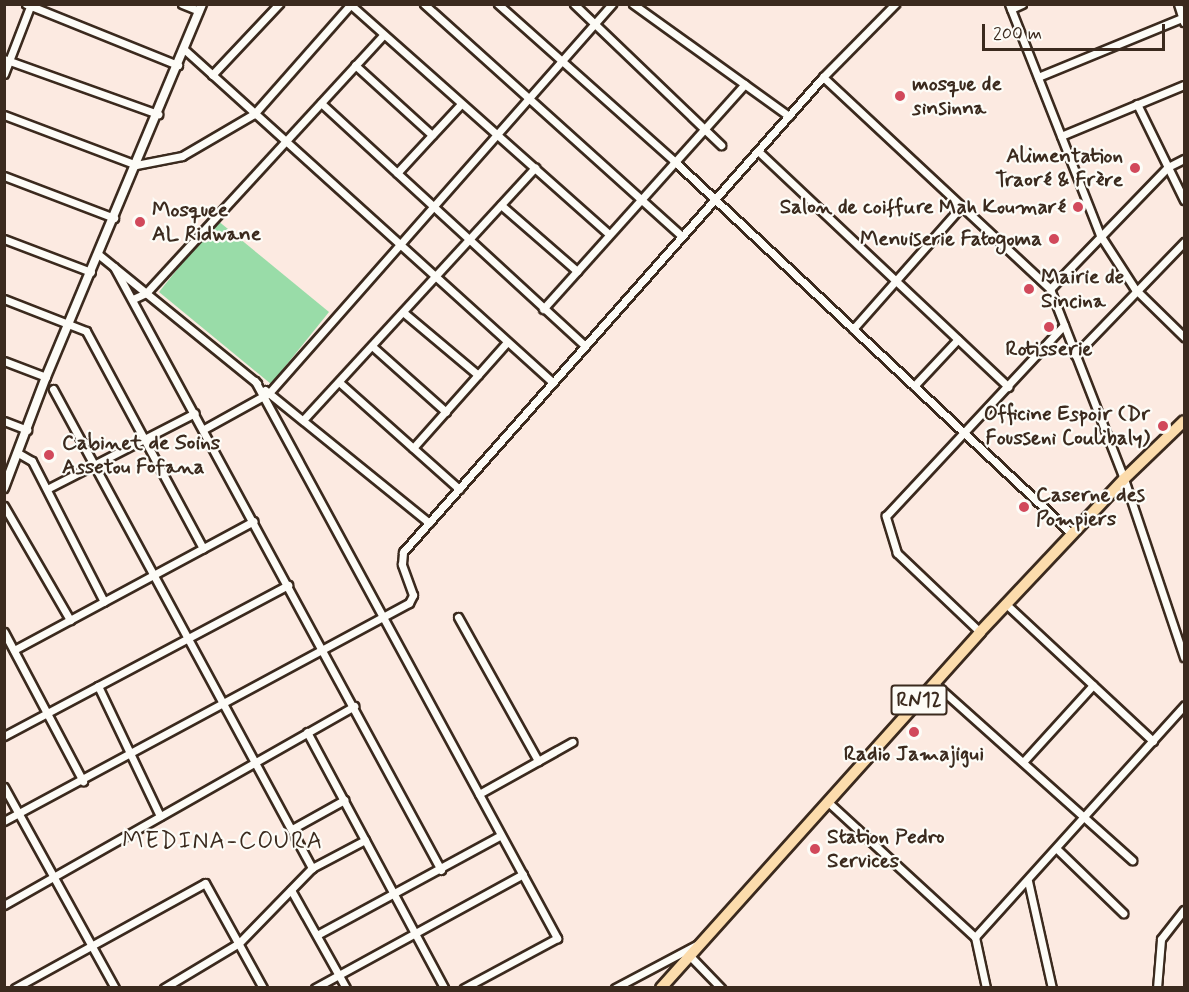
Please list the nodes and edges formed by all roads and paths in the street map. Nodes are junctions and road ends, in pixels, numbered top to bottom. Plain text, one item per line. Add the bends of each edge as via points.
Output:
1 (182, 4) edge
2 (279, 4) edge
3 (424, 4) edge
4 (498, 4) edge
5 (574, 4) edge
6 (612, 4) edge
7 (633, 4) edge
8 (895, 4) edge
9 (1022, 4) edge
10 (1178, 4) edge
11 (29, 5) edge
12 (351, 5) edge
13 (1010, 7) edge
14 (201, 8) edge
15 (1184, 19) edge
16 (595, 24) junction
17 (383, 34) junction
18 (184, 50) junction
19 (7, 60) edge
20 (562, 61) junction
21 (355, 65) junction
22 (178, 66) junction
23 (4, 74) edge
24 (212, 75) junction
25 (823, 77) junction
26 (1038, 77) junction
27 (745, 84) junction
28 (1185, 85) edge
29 (529, 99) junction
30 (321, 103) junction
31 (461, 104) junction
32 (1137, 104) junction
33 (158, 114) junction
34 (254, 114) junction
35 (4, 115) edge
36 (789, 116) junction
37 (704, 129) junction
38 (432, 135) junction
39 (497, 135) junction
40 (1061, 136) junction
41 (285, 141) junction
42 (722, 145) dead end
43 (758, 151) junction
44 (1185, 159) edge
45 (674, 161) junction
46 (136, 165) junction
47 (1168, 167) junction
48 (535, 168) junction
49 (397, 173) junction
50 (4, 176) edge
51 (640, 199) junction
52 (715, 199) junction
53 (1185, 200) edge
54 (501, 205) junction
55 (434, 206) junction
56 (962, 206) junction
57 (114, 218) junction
58 (609, 234) junction
59 (1100, 235) junction
60 (682, 236) junction
61 (4, 239) edge
62 (470, 239) junction
63 (1185, 242) edge
64 (400, 244) junction
65 (98, 254) junction
66 (114, 267) junction
67 (577, 270) junction
68 (91, 272) junction
69 (435, 277) junction
70 (896, 280) junction
71 (1050, 289) junction
72 (1135, 289) junction
73 (146, 293) junction
74 (4, 299) edge
75 (133, 299) junction
76 (543, 309) junction
77 (403, 312) junction
78 (69, 325) junction
79 (1064, 325) junction
80 (853, 329) junction
81 (1185, 337) edge
82 (958, 339) junction
83 (507, 342) junction
84 (585, 345) junction
85 (372, 346) junction
86 (1075, 355) junction
87 (4, 361) edge
88 (478, 375) junction
89 (46, 377) junction
90 (339, 382) junction
91 (553, 382) junction
92 (914, 386) junction
93 (1008, 387) junction
94 (53, 389) dead end
95 (266, 395) junction
96 (446, 412) junction
97 (195, 413) junction
98 (303, 420) junction
99 (4, 421) edge
100 (1185, 421) edge
101 (204, 429) junction
102 (27, 430) junction
103 (964, 434) junction
104 (144, 439) junction
105 (413, 448) junction
106 (18, 453) junction
107 (94, 465) junction
108 (1124, 479) junction
109 (5, 485) edge
110 (47, 489) junction
111 (459, 489) junction
112 (4, 506) edge
113 (254, 521) junction
114 (429, 523) junction
115 (1072, 534) junction
116 (203, 548) junction
117 (154, 575) junction
118 (288, 585) junction
119 (104, 602) junction
120 (1006, 604) junction
121 (383, 617) junction
122 (458, 617) dead end
123 (70, 620) junction
124 (4, 632) edge
125 (980, 632) junction
126 (188, 638) junction
127 (14, 650) junction
128 (324, 650) junction
129 (1185, 657) edge
130 (934, 683) junction
131 (1093, 685) junction
132 (98, 687) junction
133 (222, 704) junction
134 (354, 706) junction
135 (1185, 706) edge
136 (48, 713) junction
137 (307, 732) junction
138 (4, 736) edge
139 (1153, 741) junction
140 (572, 742) dead end
141 (130, 755) junction
142 (538, 761) junction
143 (255, 762) junction
144 (1023, 762) junction
145 (83, 781) junction
146 (4, 787) edge
147 (479, 794) junction
148 (344, 800) junction
149 (828, 802) junction
150 (19, 815) junction
151 (160, 816) junction
152 (1085, 819) junction
153 (4, 821) edge
154 (292, 829) junction
155 (501, 835) junction
156 (365, 840) junction
157 (1058, 850) junction
158 (1132, 860) dead end
159 (312, 868) junction
160 (441, 870) junction
161 (522, 874) junction
162 (54, 877) junction
163 (1028, 881) junction
164 (291, 890) junction
165 (395, 895) junction
166 (4, 905) edge
167 (1185, 910) edge
168 (1123, 913) dead end
169 (415, 933) junction
170 (317, 935) junction
171 (975, 937) junction
172 (703, 941) junction
173 (239, 943) junction
174 (91, 944) junction
175 (690, 956) junction
176 (339, 975) junction
177 (15, 987) edge
178 (115, 987) edge
179 (164, 987) edge
180 (263, 987) edge
181 (315, 987) edge
182 (346, 987) edge
183 (444, 987) edge
184 (464, 987) edge
185 (615, 987) edge
186 (661, 987) edge
187 (721, 987) edge
188 (986, 987) edge
189 (1052, 987) edge
190 (1157, 987) edge

1 - 14 street
2 - 24 street
3 - 29 street
4 - 20 street
5 - 16 street
6 - 16 street
7 - 27 street
8 - 25 street
9 - 13 street
10 - 15 street
11 - 19 street
11 - 22 street
12 - 17 street
12 - 34 street
13 - 26 street
14 - 18 street
15 - 26 street
16 - 20 street
16 - 37 street
17 - 21 street
17 - 31 street
18 - 22 street
18 - 24 street
19 - 23 street
19 - 33 street
20 - 29 street
20 - 45 street
21 - 30 street
21 - 38 street
22 - 33 street
24 - 34 street
25 - 36 street
25 - 56 street
26 - 40 street
27 - 36 street
27 - 37 street
28 - 32 street
29 - 39 street
29 - 51 street
30 - 41 street
30 - 49 street
31 - 38 street
31 - 39 street
32 - 40 street
32 - 47 street
33 - 46 street
34 - 41 street
34 - 46 street via 182,156
35 - 46 street
36 - 43 street
37 - 42 street
37 - 45 street
38 - 49 street
39 - 48 street
39 - 55 street
40 - 59 street
41 - 64 street
41 - 73 street
43 - 52 street
43 - 70 street
44 - 47 street
45 - 51 street
45 - 52 street
46 - 57 street
47 - 53 street
47 - 59 street
48 - 54 street
48 - 58 street
49 - 55 street
50 - 57 street
51 - 58 street
51 - 60 street
52 - 60 street
52 - 80 street
54 - 62 street
54 - 67 street
55 - 62 street
55 - 64 street
56 - 70 street
56 - 71 street
57 - 65 street
58 - 67 street
59 - 71 street
59 - 72 street
60 - 84 street
61 - 68 street
62 - 69 street
62 - 76 street
63 - 72 street
64 - 69 street
64 - 95 street
65 - 66 street
65 - 68 street
66 - 73 street
66 - 75 street
67 - 76 street
68 - 78 street
69 - 77 street
69 - 83 street
70 - 80 street
70 - 82 street
71 - 79 street
72 - 81 street
72 - 86 street
73 - 75 street
73 - 95 street via 255,381
74 - 78 street
75 - 97 street
76 - 84 street
77 - 85 street
77 - 88 street
78 - 89 street
78 - 104 street via 86,331
79 - 86 street
79 - 93 street
80 - 92 street
82 - 92 street
82 - 93 street
83 - 88 street
83 - 91 street
84 - 91 street
85 - 90 street
85 - 96 street
86 - 108 street
87 - 89 street
88 - 96 street
89 - 102 street
90 - 98 street
90 - 105 street
91 - 111 street
92 - 103 street
93 - 103 street
94 - 107 street
95 - 98 street
95 - 101 street
95 - 121 street
96 - 105 street
97 - 101 street
97 - 104 street
98 - 114 street
99 - 102 street
100 - 108 main road, RN12
101 - 113 street
102 - 106 street
103 - 115 street
103 - 125 street via 886,516 897,553
104 - 107 street
104 - 116 street
105 - 111 street
106 - 109 street
106 - 110 street via 32,461
107 - 110 street
107 - 117 street
108 - 115 main road, RN12
108 - 129 street
110 - 119 street
111 - 114 street
112 - 123 street
113 - 116 street
113 - 118 street
114 - 121 street via 403,552 402,564 413,595 409,603
115 - 120 main road, RN12
116 - 117 street
117 - 119 street
117 - 126 street
118 - 126 street
118 - 128 street
119 - 123 street
120 - 125 main road, RN12
120 - 131 street
121 - 128 street
121 - 147 street
122 - 142 street
123 - 127 street
124 - 127 street
125 - 130 main road, RN12
126 - 132 street
126 - 133 street
127 - 136 street
128 - 133 street
128 - 134 street
130 - 144 street
130 - 149 main road, RN12
131 - 139 street
131 - 144 street
132 - 136 street
132 - 141 street
133 - 141 street
133 - 143 street
134 - 137 street
134 - 160 street
135 - 139 street
136 - 138 street
136 - 145 street
137 - 143 street
137 - 148 street
139 - 152 street
140 - 142 street
141 - 145 street
141 - 151 street
142 - 147 street
143 - 151 street
143 - 154 street
144 - 152 street
145 - 150 street
146 - 150 street
147 - 155 street
148 - 154 street
148 - 156 street
149 - 171 street
149 - 172 main road, RN12
150 - 153 street
150 - 162 street
151 - 162 street
152 - 157 street
152 - 158 street
154 - 159 street
155 - 160 street
155 - 161 street
156 - 159 street
156 - 165 street
157 - 163 street
157 - 168 street
159 - 164 street
160 - 165 street
161 - 169 street
161 - 184 street via 557,938
162 - 166 street
162 - 174 street
163 - 171 street
163 - 189 street
164 - 170 street
164 - 173 street
165 - 169 street
165 - 170 street
167 - 190 street via 1161,939
169 - 176 street
169 - 183 street
170 - 176 street
171 - 188 street
172 - 175 main road, RN12
172 - 185 street
173 - 174 street via 206,883
173 - 179 street
173 - 180 street
174 - 177 street
174 - 178 street
175 - 186 main road, RN12
175 - 187 street
176 - 181 street
176 - 182 street

